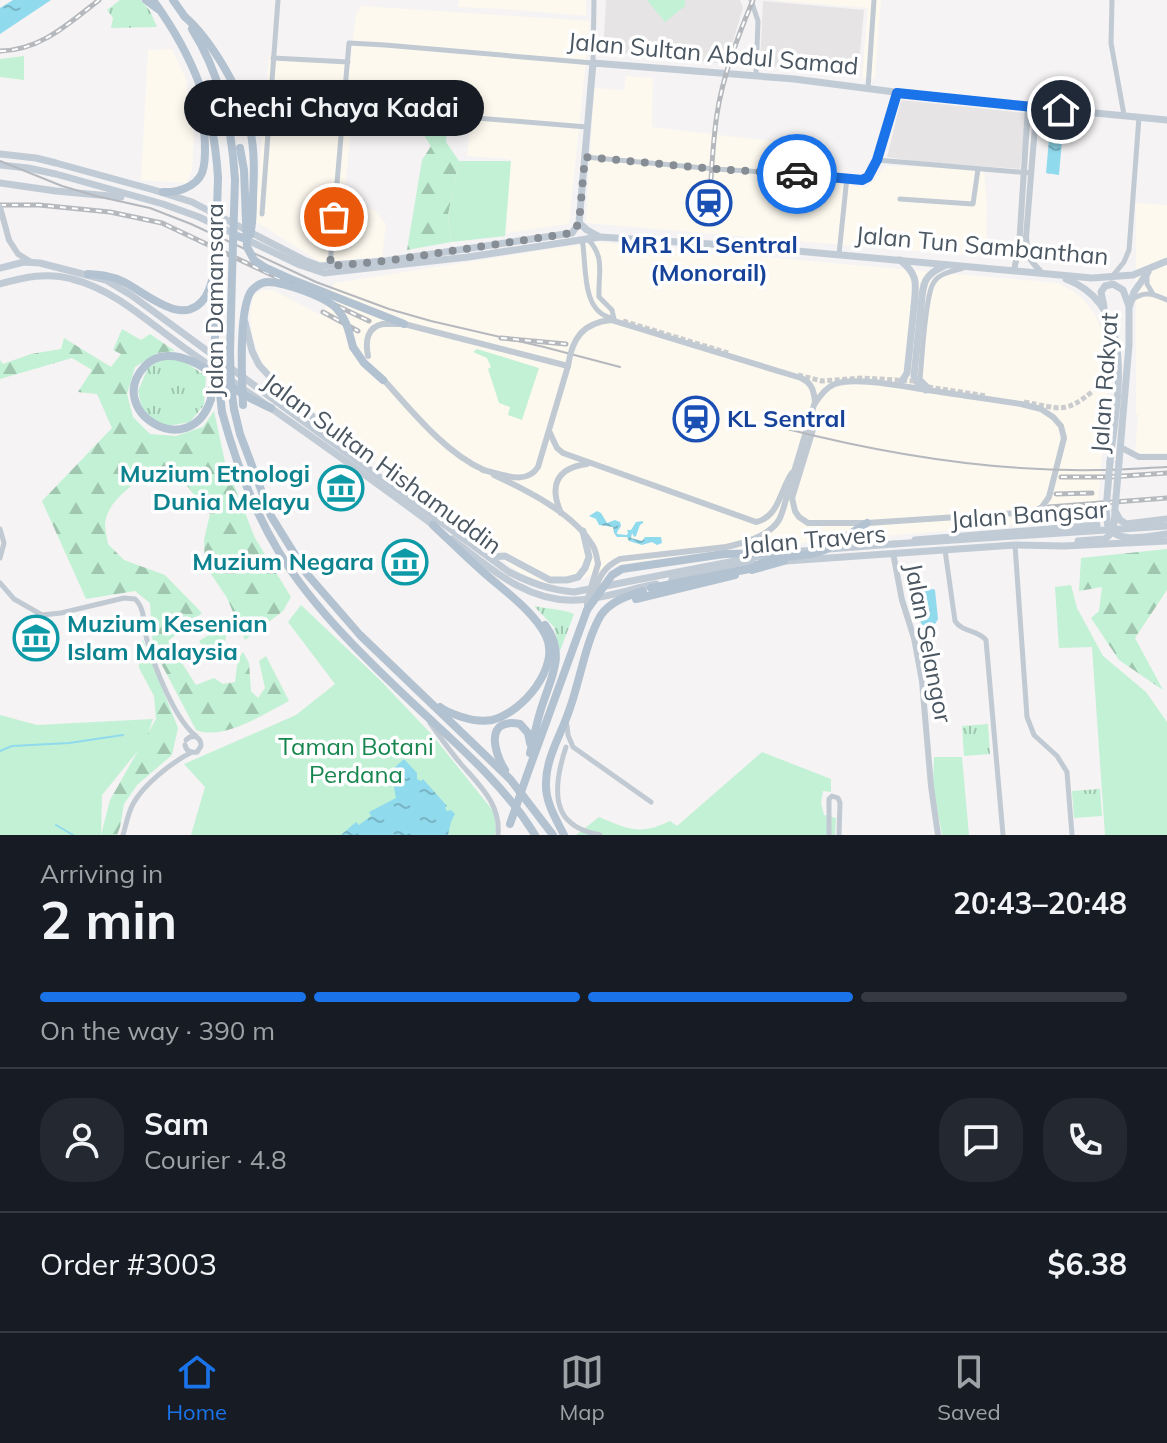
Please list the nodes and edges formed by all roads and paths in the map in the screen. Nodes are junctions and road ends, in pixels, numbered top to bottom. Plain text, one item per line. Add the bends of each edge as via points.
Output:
1 (146, 0) edge
2 (153, 0) edge
3 (173, 0) edge
4 (278, 0) edge
5 (594, 0) edge
6 (751, 0) edge
7 (874, 0) edge
8 (1112, 0) edge
9 (164, 15) junction
10 (184, 16) junction
11 (273, 58) junction
12 (348, 62) junction
13 (593, 63) junction
14 (756, 75) junction
15 (199, 82) junction
16 (868, 88) junction
17 (897, 93) junction
18 (222, 95) junction
19 (344, 107) junction
20 (1028, 107) junction
21 (1041, 108) junction
22 (1124, 115) junction
23 (1139, 116) junction
24 (1167, 120) edge
25 (587, 127) junction
26 (0, 152) edge
27 (585, 157) junction
28 (877, 160) junction
29 (0, 165) edge
30 (978, 169) junction
31 (1028, 172) junction
32 (847, 177) junction
33 (0, 183) edge
34 (163, 192) junction
35 (138, 198) junction
36 (900, 199) dead end
37 (0, 207) edge
38 (262, 214) dead end
39 (579, 223) junction
40 (251, 232) junction
41 (240, 237) junction
42 (600, 237) junction
43 (585, 239) junction
44 (839, 254) junction
45 (900, 260) junction
46 (1167, 261) edge
47 (31, 262) junction
48 (948, 264) junction
49 (330, 266) junction
50 (967, 266) junction
51 (0, 268) edge
52 (1014, 270) junction
53 (1150, 270) junction
54 (215, 272) junction
55 (1046, 273) junction
56 (88, 274) junction
57 (1111, 278) junction
58 (0, 284) edge
59 (1153, 294) junction
60 (1167, 300) edge
61 (1130, 304) junction
62 (918, 307) junction
63 (1106, 313) junction
64 (244, 316) junction
65 (614, 319) junction
66 (404, 324) junction
67 (1129, 327) junction
68 (1114, 331) junction
69 (215, 348) junction
70 (568, 366) junction
71 (383, 380) junction
72 (898, 383) junction
73 (927, 388) junction
74 (815, 402) junction
75 (238, 407) junction
76 (271, 408) junction
77 (811, 413) junction
78 (549, 431) junction
79 (1120, 447) junction
80 (1167, 457) edge
81 (359, 462) junction
82 (589, 464) junction
83 (795, 469) junction
84 (483, 470) junction
85 (1111, 510) junction
86 (563, 516) junction
87 (1167, 519) edge
88 (867, 523) junction
89 (1126, 524) junction
90 (433, 525) junction
91 (1097, 525) junction
92 (1167, 526) edge
93 (0, 529) edge
94 (583, 531) junction
95 (1112, 534) junction
96 (1167, 534) edge
97 (1128, 538) junction
98 (1101, 539) junction
99 (1167, 541) edge
100 (894, 544) joint
101 (885, 545) junction
102 (1015, 545) junction
103 (1060, 545) junction
104 (945, 549) junction
105 (776, 553) junction
106 (893, 553) junction
107 (489, 557) junction
108 (0, 558) edge
109 (784, 561) junction
110 (0, 583) edge
111 (626, 590) junction
112 (647, 590) junction
113 (575, 596) junction
114 (528, 612) junction
115 (585, 615) junction
116 (598, 622) junction
117 (391, 664) junction
118 (418, 708) junction
119 (569, 711) junction
120 (184, 725) junction
121 (196, 736) junction
122 (185, 742) junction
123 (566, 747) junction
124 (573, 747) junction
125 (192, 752) junction
126 (530, 753) junction
127 (172, 764) junction
128 (547, 773) junction
129 (527, 775) junction
130 (510, 779) junction
131 (651, 802) dead end
132 (123, 835) edge
133 (498, 835) edge
134 (508, 835) edge
135 (535, 835) edge
136 (553, 835) edge
137 (564, 835) edge
138 (600, 835) edge
139 (829, 835) edge
140 (839, 835) edge
141 (938, 835) edge
142 (1003, 835) edge
143 (1072, 835) edge

1 - 9 main road
2 - 9 main road, Jalan Damansara
3 - 10 main road, Jalan Damansara
4 - 11 street
5 - 13 street
6 - 14 street via 758,21
7 - 16 street
8 - 22 street via 1111,43
9 - 15 main road, Jalan Damansara
10 - 18 main road, Jalan Damansara via 210,60
10 - 40 main road via 218,58 248,120 254,152
11 - 12 street
11 - 38 street
12 - 13 street, Jalan Sultan Abdul Samad via 351,42
12 - 19 street
13 - 14 main road, Jalan Sultan Abdul Samad
13 - 25 main road
14 - 16 main road, Jalan Sultan Abdul Samad
15 - 34 main road via 202,173 187,187
15 - 54 main road, Jalan Damansara, bridge via 216,148
16 - 17 main road, Jalan Sultan Abdul Samad
17 - 20 main road, Jalan Sultan Abdul Samad
17 - 28 street
18 - 66 main road, bridge via 240,148 247,247 254,260
18 - 75 main road, Jalan Damansara, bridge via 235,180 230,352
19 - 25 street
19 - 49 street
20 - 21 main road, Jalan Sultan Abdul Samad
20 - 31 street
21 - 22 main road, Jalan Sultan Abdul Samad
21 - 31 street
22 - 23 main road, Jalan Sultan Abdul Samad
23 - 24 main road, Jalan Sultan Abdul Samad
23 - 57 street via 1129,250
25 - 27 main road
26 - 34 main road
27 - 32 street
27 - 39 main road
28 - 30 street
28 - 32 street via 868,177
29 - 35 main road, Jalan Tun Sambanthan via 56,174
30 - 31 street
30 - 36 street via 973,204
31 - 52 street
31 - 55 street via 1026,252
32 - 44 street, Jalan Tun Sambanthan
33 - 35 main road
34 - 40 main road
35 - 41 main road, Jalan Tun Sambanthan via 199,217
37 - 47 street, bridge via 9,240
39 - 42 main road
39 - 49 main road via 572,233 545,238
40 - 41 main road
40 - 49 main road via 306,261
41 - 43 main road, Jalan Tun Sambanthan via 324,273
42 - 43 main road, Jalan Tun Sambanthan
42 - 44 main road, Jalan Tun Sambanthan
43 - 65 street via 600,259 599,297
43 - 65 street via 586,288 600,312
44 - 45 main road, Jalan Tun Sambanthan
45 - 48 main road, Jalan Tun Sambanthan
45 - 62 main road via 916,279
46 - 53 main road, Jalan Tun Sambanthan
47 - 51 main road, Jalan Sultan Hishamuddin
47 - 56 main road, Jalan Sultan Hishamuddin
48 - 50 main road, Jalan Tun Sambanthan
48 - 62 main road via 925,279
50 - 52 main road, Jalan Tun Sambanthan
50 - 73 street via 942,275 931,287 920,379
52 - 55 main road, Jalan Tun Sambanthan
53 - 57 main road, Jalan Tun Sambanthan
53 - 59 street via 1147,284
53 - 61 main road, Jalan Rakyat
54 - 56 main road via 203,299 184,311 124,282
54 - 69 main road, Jalan Damansara
55 - 57 main road, Jalan Tun Sambanthan
55 - 63 main road, Jalan Rakyat via 1085,290
56 - 81 main road, Jalan Sultan Hishamuddin via 131,295
58 - 76 main road, Jalan Sultan Hishamuddin via 38,275 88,284 127,305
59 - 60 street
59 - 61 street via 1137,296
61 - 63 main road via 1117,285 1105,286 1101,292
61 - 67 main road, Jalan Rakyat
62 - 72 main road, bridge via 907,373
62 - 73 main road, bridge via 914,376
63 - 68 main road, Jalan Rakyat
64 - 71 main road, bridge via 252,291 268,282 328,302 345,321 364,363
64 - 75 main road, bridge
64 - 81 main road via 259,365
65 - 70 street, bridge via 591,326 575,339
65 - 74 street via 806,380
66 - 70 street
66 - 71 street, bridge via 383,324 369,332 368,356
67 - 68 main road
67 - 79 main road, Jalan Rakyat
68 - 85 main road, Jalan Rakyat, bridge via 1118,370
69 - 76 main road, bridge via 211,399 208,410 191,427 161,428 138,409 133,383 160,356 199,364 241,393
69 - 118 main road, Jalan Damansara, bridge via 222,412 241,474 280,555 328,618
70 - 78 street
71 - 84 street via 449,447
72 - 73 street
72 - 74 street via 839,382
73 - 88 street via 1041,409 1061,426 1064,438 1051,492 1033,512
74 - 77 street
75 - 117 main road via 240,434 271,516 292,552 327,598
76 - 90 main road, Jalan Sultan Hishamuddin
77 - 83 street
77 - 88 street via 815,423 792,498 795,511 808,523
78 - 82 street via 563,453
78 - 84 street via 538,467 529,476
79 - 80 street via 1139,457
79 - 85 main road, Jalan Rakyat, bridge
81 - 107 main road, Jalan Sultan Hishamuddin
82 - 83 street via 756,522 772,512
82 - 86 street via 572,467 559,478 554,495
83 - 115 street, bridge via 778,520 768,531 740,544 613,562 600,578
84 - 86 street via 528,491
85 - 89 main road
85 - 91 main road
85 - 95 main road
86 - 94 street
87 - 89 main road
88 - 112 main road, bridge via 825,550
89 - 97 main road via 1122,531
90 - 113 main road, Jalan Sultan Hishamuddin via 520,587 546,597
90 - 114 main road
91 - 98 main road via 1103,531
91 - 101 main road
92 - 100 main road, Jalan Bangsar, bridge
93 - 108 street
94 - 107 main road via 589,557 578,577 550,580 505,556
94 - 115 street, bridge via 598,564
95 - 97 main road
95 - 98 main road
96 - 97 main road
98 - 103 main road
99 - 103 main road, Jalan Bangsar
100 - 101 main road, Jalan Travers
101 - 105 main road, Jalan Travers
102 - 103 main road, Jalan Travers
102 - 104 main road, Jalan Travers
102 - 143 street via 1027,717 1034,735 1067,772
104 - 106 main road, Jalan Travers
104 - 142 street via 955,621 986,640
105 - 113 main road, Jalan Travers
105 - 115 main road, bridge via 724,554 622,569 612,575
106 - 109 main road, Jalan Travers
106 - 141 street, Jalan Selangor via 922,681
107 - 113 main road, Jalan Sultan Hishamuddin via 531,584
109 - 111 main road, Jalan Travers
109 - 116 main road via 627,601
110 - 120 street via 14,599 42,615 135,599 142,606 153,658
111 - 112 main road
111 - 113 main road, Jalan Travers via 598,598
112 - 116 main road via 614,603
114 - 117 main road via 547,637 548,665 528,696 492,720 444,711
114 - 126 main road via 552,634 556,665
115 - 129 main road
116 - 119 main road
117 - 130 main road
118 - 133 street via 488,794 497,813
118 - 135 main road, Jalan Damansara via 508,797
119 - 124 street via 566,728
119 - 128 main road
120 - 121 street
120 - 122 street
121 - 122 street
121 - 125 street via 201,746
122 - 125 street
122 - 127 street
123 - 124 street
123 - 128 street via 555,753
123 - 138 street via 557,775 563,815
124 - 131 street
125 - 127 street
126 - 129 main road
126 - 130 main road via 528,733 520,724 509,723 496,732 494,748
127 - 132 street via 140,793
128 - 137 main road via 546,791
129 - 134 main road, bridge
130 - 136 main road
139 - 140 street via 832,796 840,803

